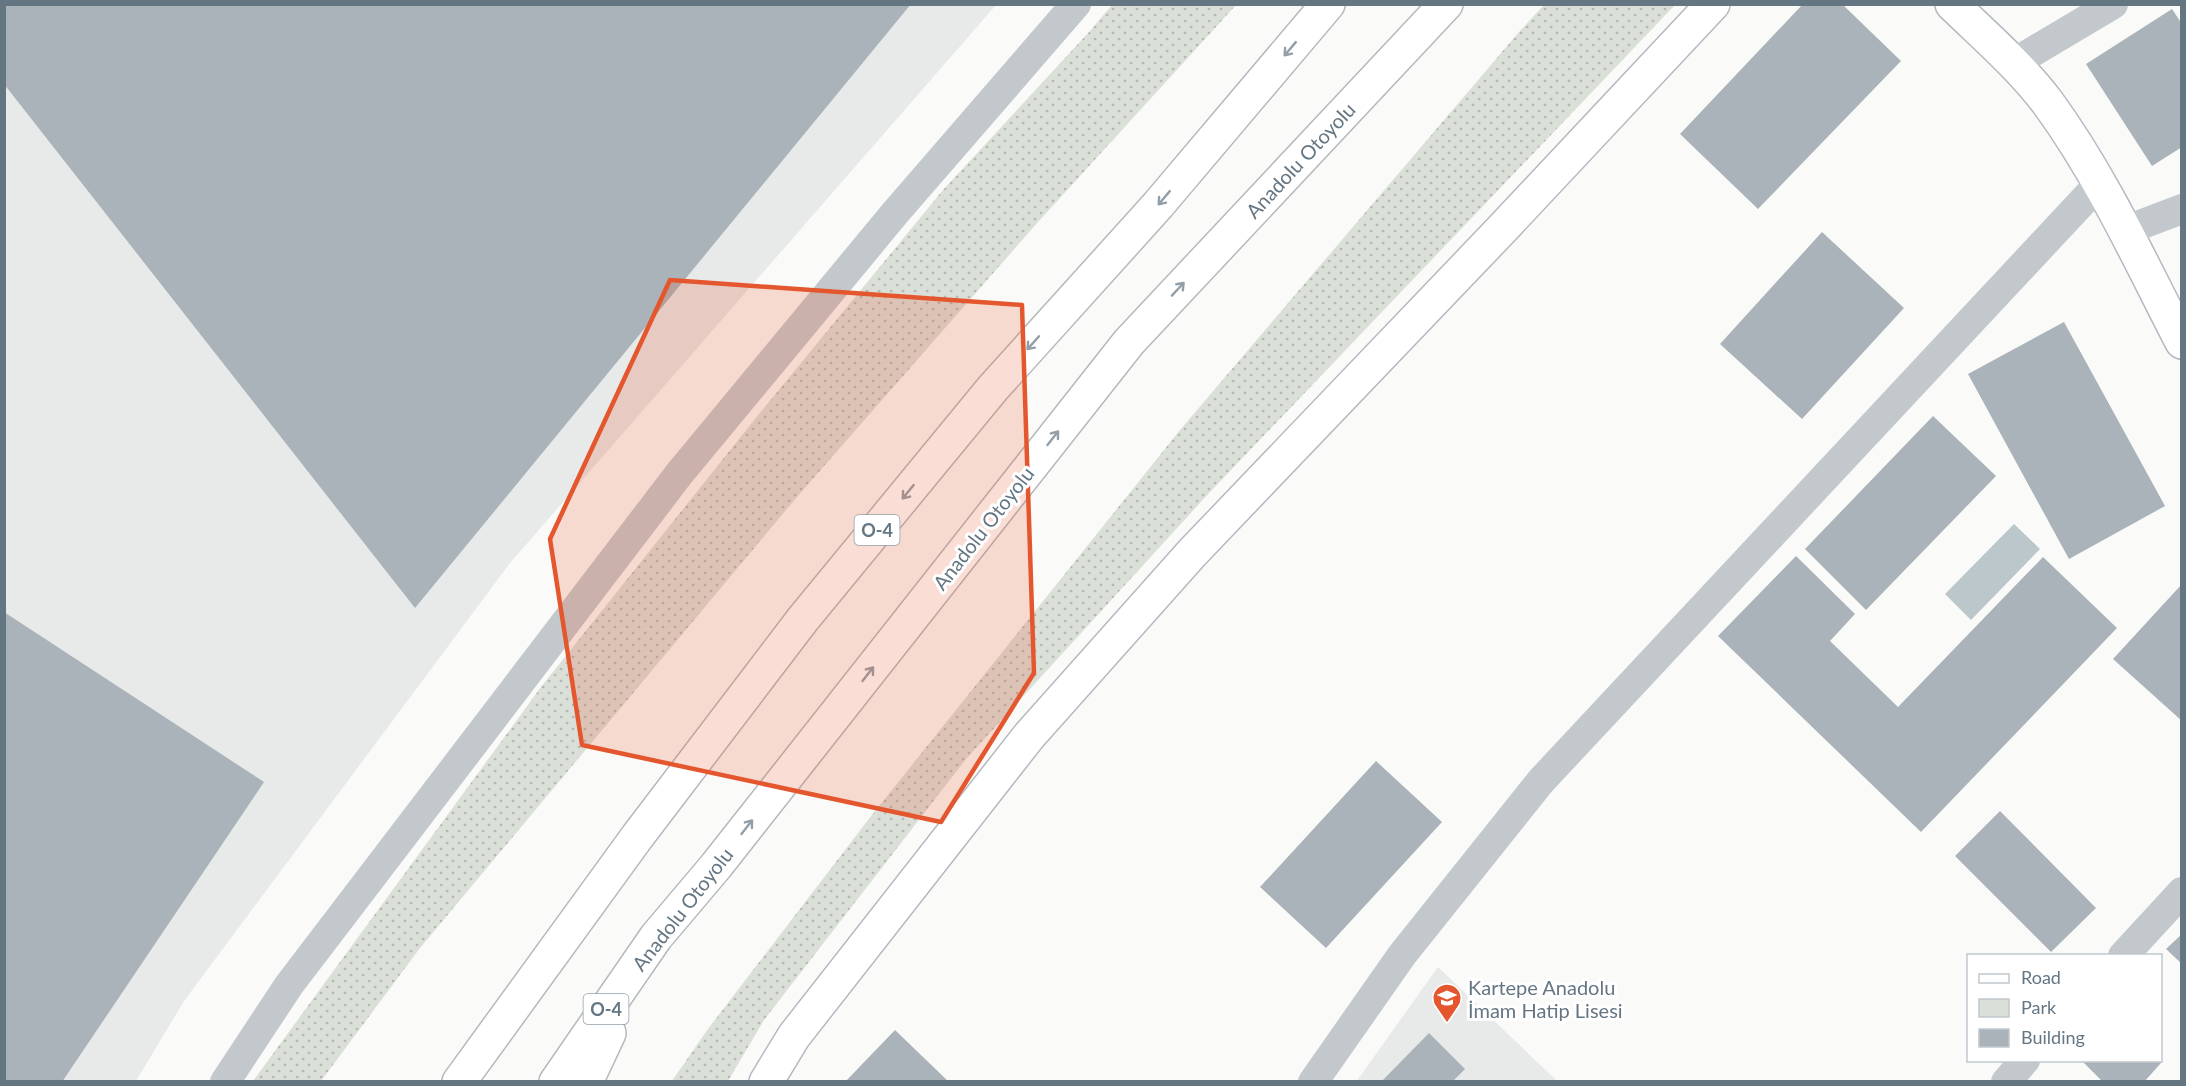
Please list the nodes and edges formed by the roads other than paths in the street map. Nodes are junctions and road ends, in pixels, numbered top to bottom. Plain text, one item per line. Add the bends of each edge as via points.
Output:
1 (1076, 4) edge
2 (1328, 4) edge
3 (1446, 4) edge
4 (1713, 4) edge
5 (1952, 4) edge
6 (2113, 4) edge
7 (2014, 63) junction
8 (2099, 184) junction
9 (2181, 209) edge
10 (2124, 231) junction
11 (2181, 342) edge
12 (2181, 892) edge
13 (656, 937) junction
14 (2124, 954) edge
15 (2023, 1062) edge
16 (225, 1082) edge
17 (459, 1082) edge
18 (556, 1082) edge
19 (586, 1082) edge
20 (766, 1082) edge
21 (1313, 1082) edge
22 (2006, 1082) edge

1 - 16 street via 895,213 679,474 289,985
2 -> 17 main road, O-4 via 1158,205 993,388 803,619 637,837
13 -> 3 main road, Anadolu Otoyolu / O-4 via 717,866 1129,342
4 - 20 main road via 1192,553 1029,736 801,1027
5 - 7 main road
6 - 7 street
7 - 8 main road via 2076,144
8 - 10 main road
8 - 21 street via 1541,781 1402,955
9 - 10 street
10 - 11 main road
12 - 14 street
13 - 18 main road, Anadolu Otoyolu / O-4
13 - 19 main road
15 - 22 street

